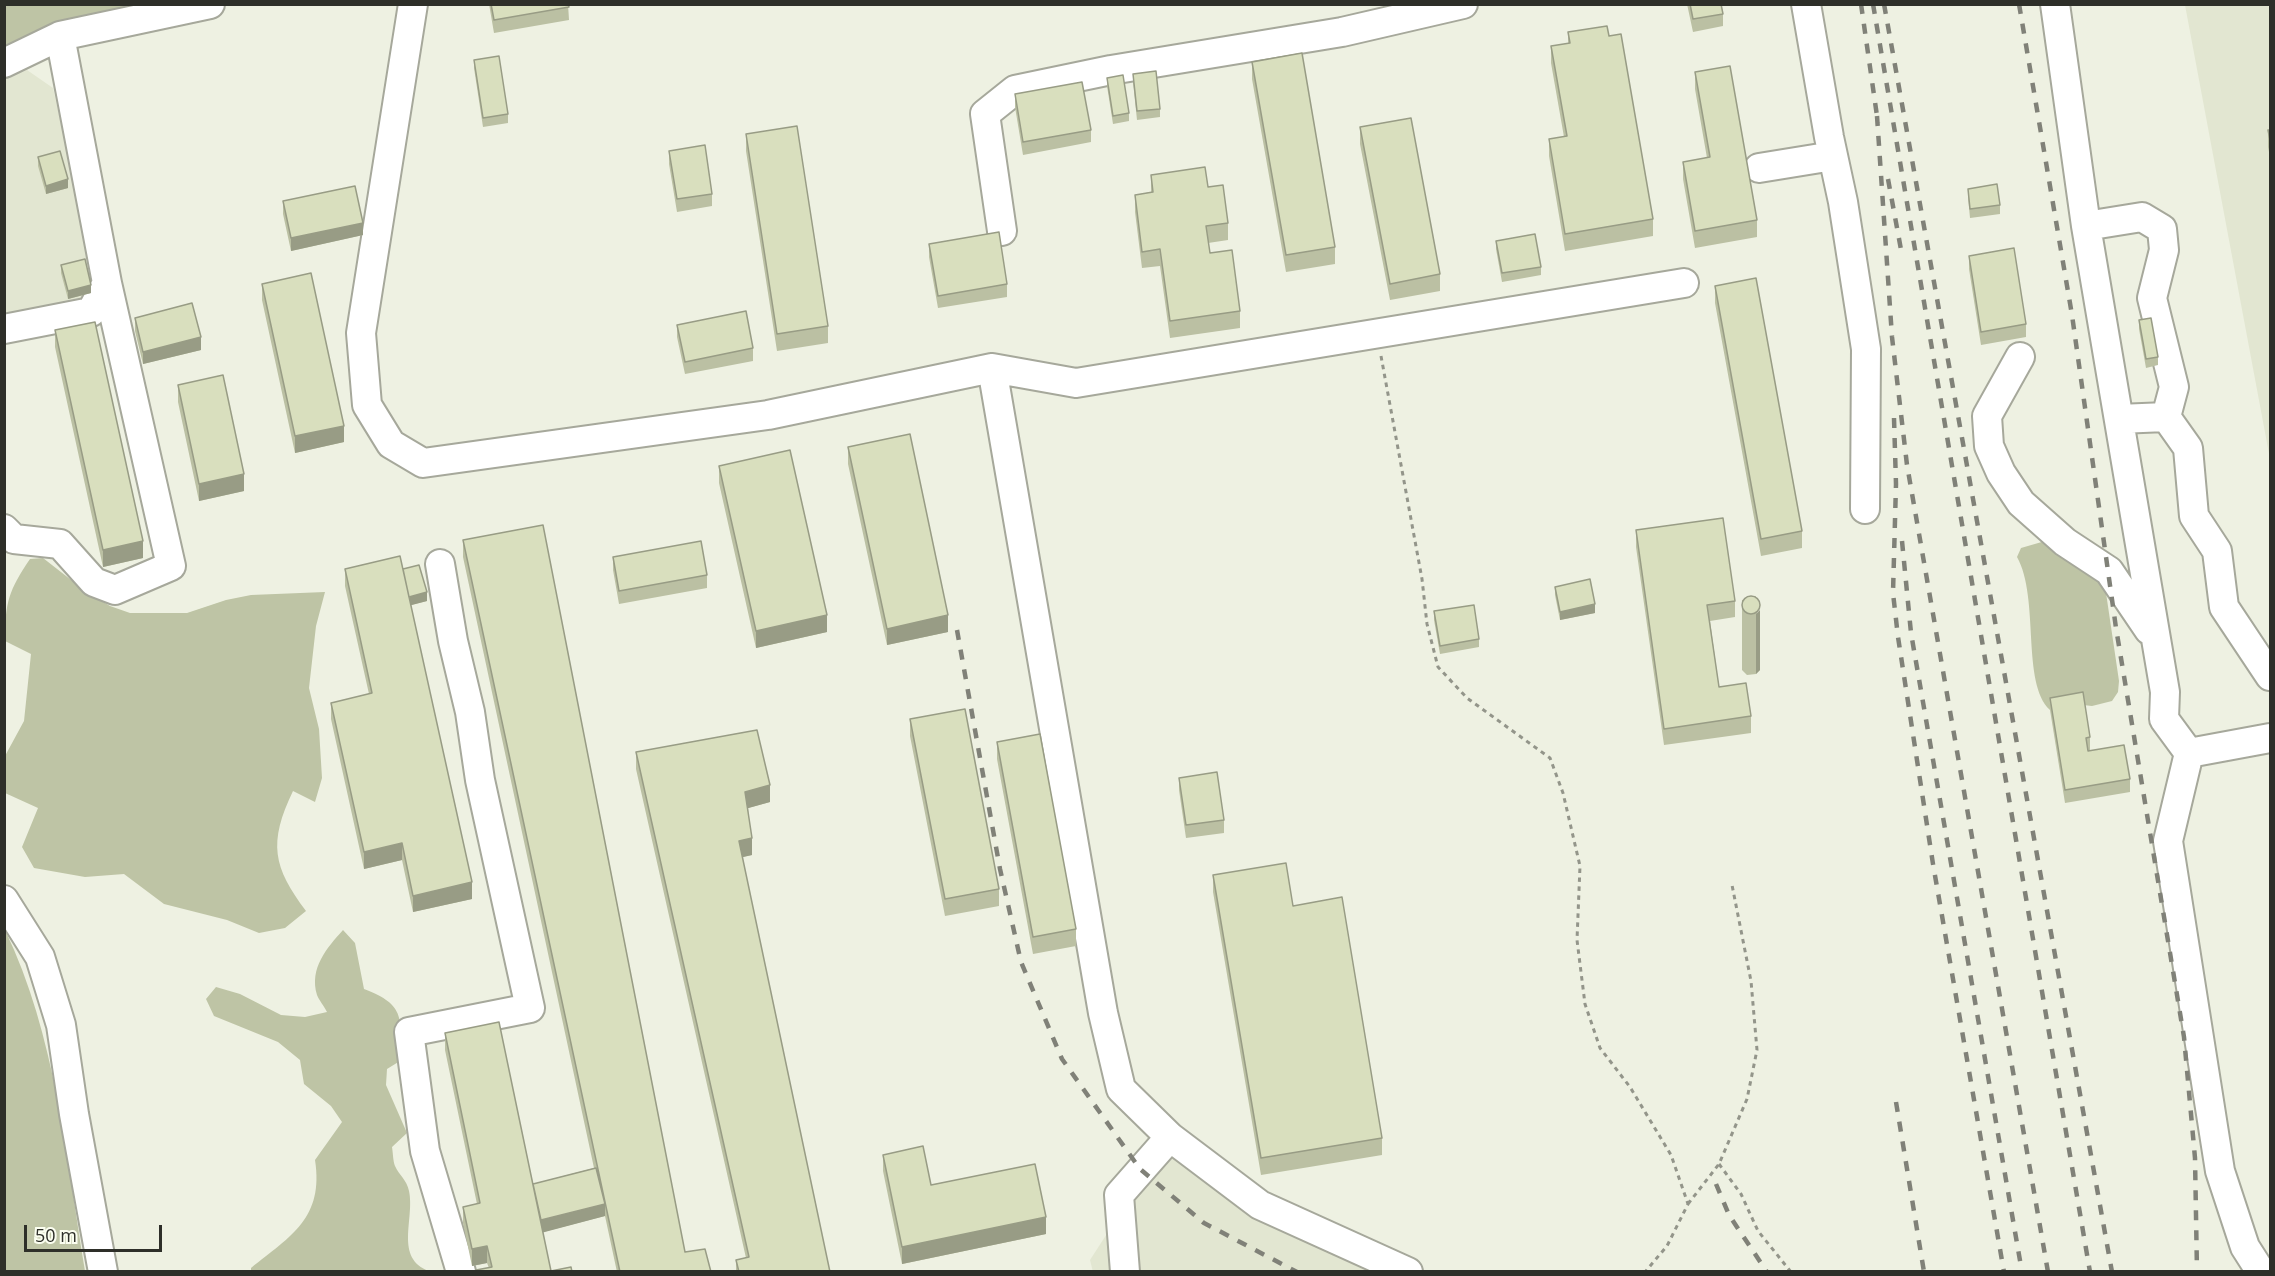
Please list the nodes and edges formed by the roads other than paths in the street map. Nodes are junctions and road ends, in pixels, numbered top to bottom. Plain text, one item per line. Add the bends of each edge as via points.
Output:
1 (210, 4) edge
2 (413, 4) edge
3 (1463, 4) edge
4 (1806, 4) edge
5 (2055, 4) edge
6 (60, 36) junction
7 (4, 63) edge
8 (1833, 156) junction
9 (1760, 168) dead end
10 (2086, 226) junction
11 (1002, 231) dead end
12 (107, 284) junction
13 (1684, 284) dead end
14 (4, 329) edge
15 (2020, 357) dead end
16 (992, 368) junction
17 (2166, 417) junction
18 (2119, 419) junction
19 (1864, 508) dead end
20 (4, 529) edge
21 (440, 564) dead end
22 (2157, 645) junction
23 (2271, 676) edge
24 (2271, 738) edge
25 (2189, 753) junction
26 (4, 900) edge
27 (1170, 1137) junction
28 (104, 1272) edge
29 (461, 1272) edge
30 (1125, 1272) edge
31 (1408, 1272) edge
32 (2261, 1272) edge

1 - 6 street
2 - 16 street via 361,333 367,405 391,444 423,464 768,415
3 - 11 street via 1342,32 1015,90 985,114
4 - 8 street
5 - 10 street
6 - 7 street
6 - 12 street
8 - 9 street
8 - 19 street via 1866,349
10 - 17 street via 2142,217 2162,229 2164,250 2152,298 2174,387
10 - 18 street
12 - 14 street via 91,312
12 - 20 street via 171,566 115,590 94,582 60,544 14,539
13 - 16 street via 1076,383
15 - 22 street via 1987,416 1989,446 2001,473 2021,503 2065,542 2109,571 2137,608
16 - 27 street via 1103,1013 1121,1089
17 - 18 street
17 - 23 street via 2188,448 2194,516 2217,551 2224,607
18 - 22 street
21 - 29 street via 480,780 530,1008 410,1032 425,1151
22 - 25 street via 2165,692 2164,719
24 - 25 street
25 - 32 street via 2168,841 2220,1171 2245,1247
26 - 28 street via 40,957 62,1025 74,1114
27 - 30 street via 1119,1195
27 - 31 street via 1260,1205

